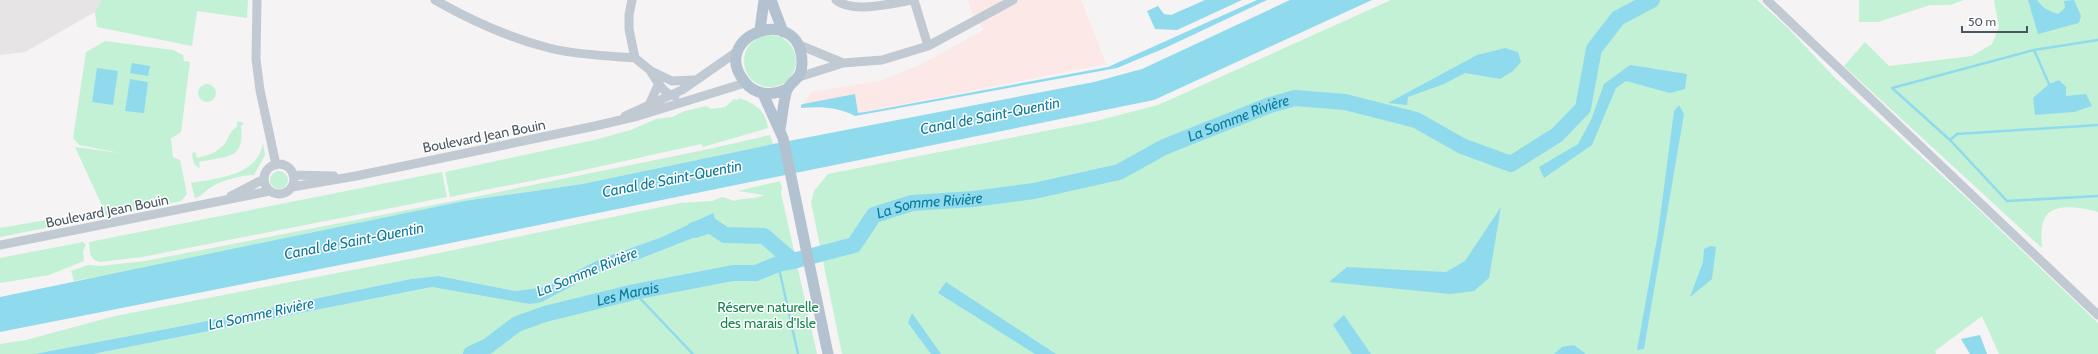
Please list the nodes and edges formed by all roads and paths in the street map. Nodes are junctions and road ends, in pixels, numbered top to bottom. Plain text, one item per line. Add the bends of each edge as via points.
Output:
1 (257, 0) edge
2 (435, 0) edge
3 (632, 0) edge
4 (764, 0) edge
5 (771, 0) edge
6 (836, 0) edge
7 (913, 0) edge
8 (1014, 0) edge
9 (1767, 0) edge
10 (760, 30) junction
11 (783, 32) junction
12 (797, 44) junction
13 (928, 46) junction
14 (738, 52) junction
15 (635, 58) junction
16 (843, 63) junction
17 (651, 71) junction
18 (799, 77) junction
19 (695, 80) junction
20 (659, 83) junction
21 (745, 83) junction
22 (788, 89) junction
23 (763, 94) junction
24 (670, 96) junction
25 (693, 98) junction
26 (649, 105) junction
27 (616, 120) junction
28 (781, 133) junction
29 (276, 165) junction
30 (293, 175) junction
31 (356, 176) junction
32 (264, 179) junction
33 (292, 187) junction
34 (270, 191) junction
35 (219, 202) junction
36 (0, 245) edge
37 (2098, 315) edge
38 (828, 354) edge

1 - 29 street via 256,59
2 - 15 street via 477,23 542,46 587,54
3 - 15 street via 628,15
4 - 10 main road
5 - 11 main road
6 - 7 street via 842,5 860,7
7 - 13 street
8 - 13 street
9 - 37 street
10 - 11 main road
10 - 14 main road via 746,38
11 - 12 main road
12 - 16 street
12 - 18 main road via 802,63
13 - 16 street via 882,60
14 - 19 street
14 - 21 main road via 737,68
15 - 17 street
16 - 18 street
17 - 19 street via 672,81
17 - 20 street
18 - 22 main road
19 - 24 street
20 - 24 street
20 - 26 street
21 - 23 main road
21 - 25 street
22 - 23 main road
22 - 28 main road
23 - 28 main road
24 - 25 street
24 - 26 street
25 - 27 street via 638,116
26 - 27 street
27 - 31 street, Boulevard Jean Bouin via 542,138
28 - 38 main road
29 - 30 street via 284,166
29 - 32 street via 267,172
30 - 31 street, Boulevard Jean Bouin
30 - 33 street
31 - 33 street, Boulevard Jean Bouin
32 - 34 street
32 - 35 street, Boulevard Jean Bouin
33 - 34 street via 280,194
34 - 35 street, Boulevard Jean Bouin
35 - 36 street, Boulevard Jean Bouin

